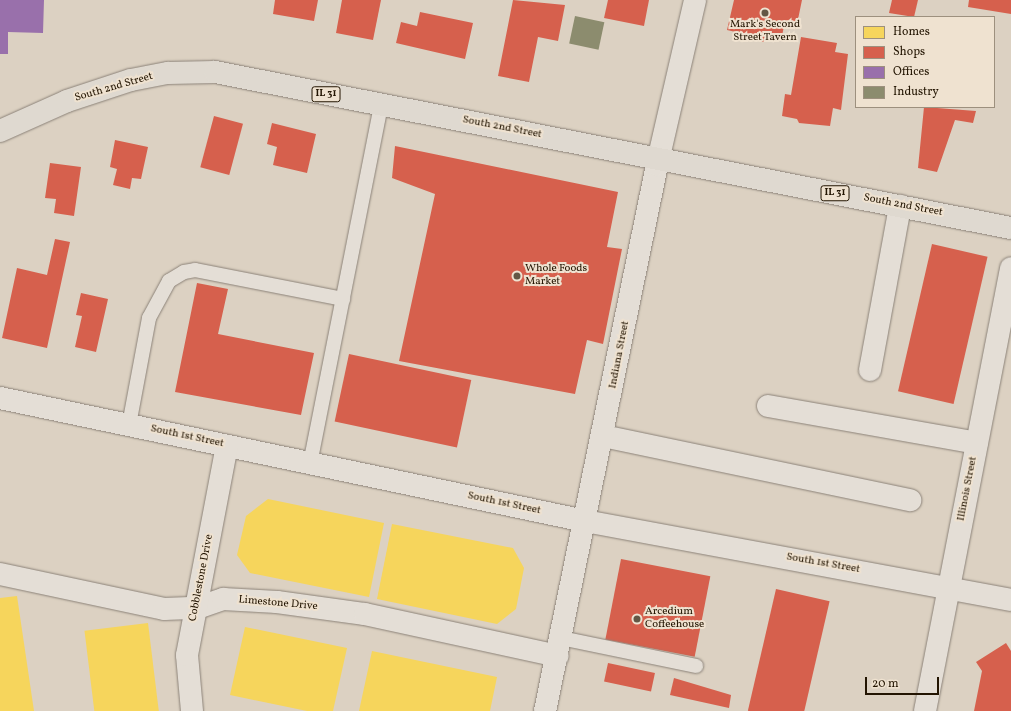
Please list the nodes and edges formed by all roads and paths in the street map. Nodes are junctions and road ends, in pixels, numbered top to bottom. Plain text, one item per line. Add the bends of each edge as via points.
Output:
1 (695, 0) edge
2 (381, 105) junction
3 (0, 131) edge
4 (659, 159) junction
5 (900, 206) junction
6 (1011, 228) edge
7 (1011, 268) edge
8 (343, 298) junction
9 (870, 370) dead end
10 (0, 398) edge
11 (768, 406) dead end
12 (129, 425) junction
13 (603, 436) junction
14 (977, 443) junction
15 (226, 446) junction
16 (310, 464) junction
17 (910, 500) dead end
18 (585, 521) junction
19 (0, 574) edge
20 (949, 587) junction
21 (1011, 600) edge
22 (197, 608) junction
23 (559, 647) junction
24 (696, 666) dead end
25 (192, 711) edge
26 (545, 711) edge
27 (925, 711) edge

1 - 4 street, Indiana Street
2 - 3 main road, South 2nd Street / IL 31 via 215,72 168,73 67,101
2 - 4 main road, South 2nd Street / IL 31
2 - 8 lane
4 - 5 main road, South 2nd Street / IL 31
4 - 13 street, Indiana Street
5 - 6 main road, South 2nd Street / IL 31
5 - 9 street
7 - 14 street, Illinois Street
8 - 12 lane via 195,270 169,281 149,318
8 - 16 lane
10 - 12 street, South 1st Street
11 - 14 street
12 - 15 street, South 1st Street
13 - 17 street
13 - 18 street, Indiana Street
14 - 20 street, Illinois Street
15 - 16 street, South 1st Street
15 - 22 street, Cobblestone Drive
16 - 18 street, South 1st Street
18 - 20 street, South 1st Street
18 - 23 street, Indiana Street
19 - 22 street, Limestone Drive via 164,609
20 - 21 street, South 1st Street
20 - 27 street, Illinois Street
22 - 23 street, Limestone Drive via 223,599 277,602 365,614
22 - 25 street, Cobblestone Drive via 187,655
23 - 24 lane
23 - 26 street, Indiana Street

